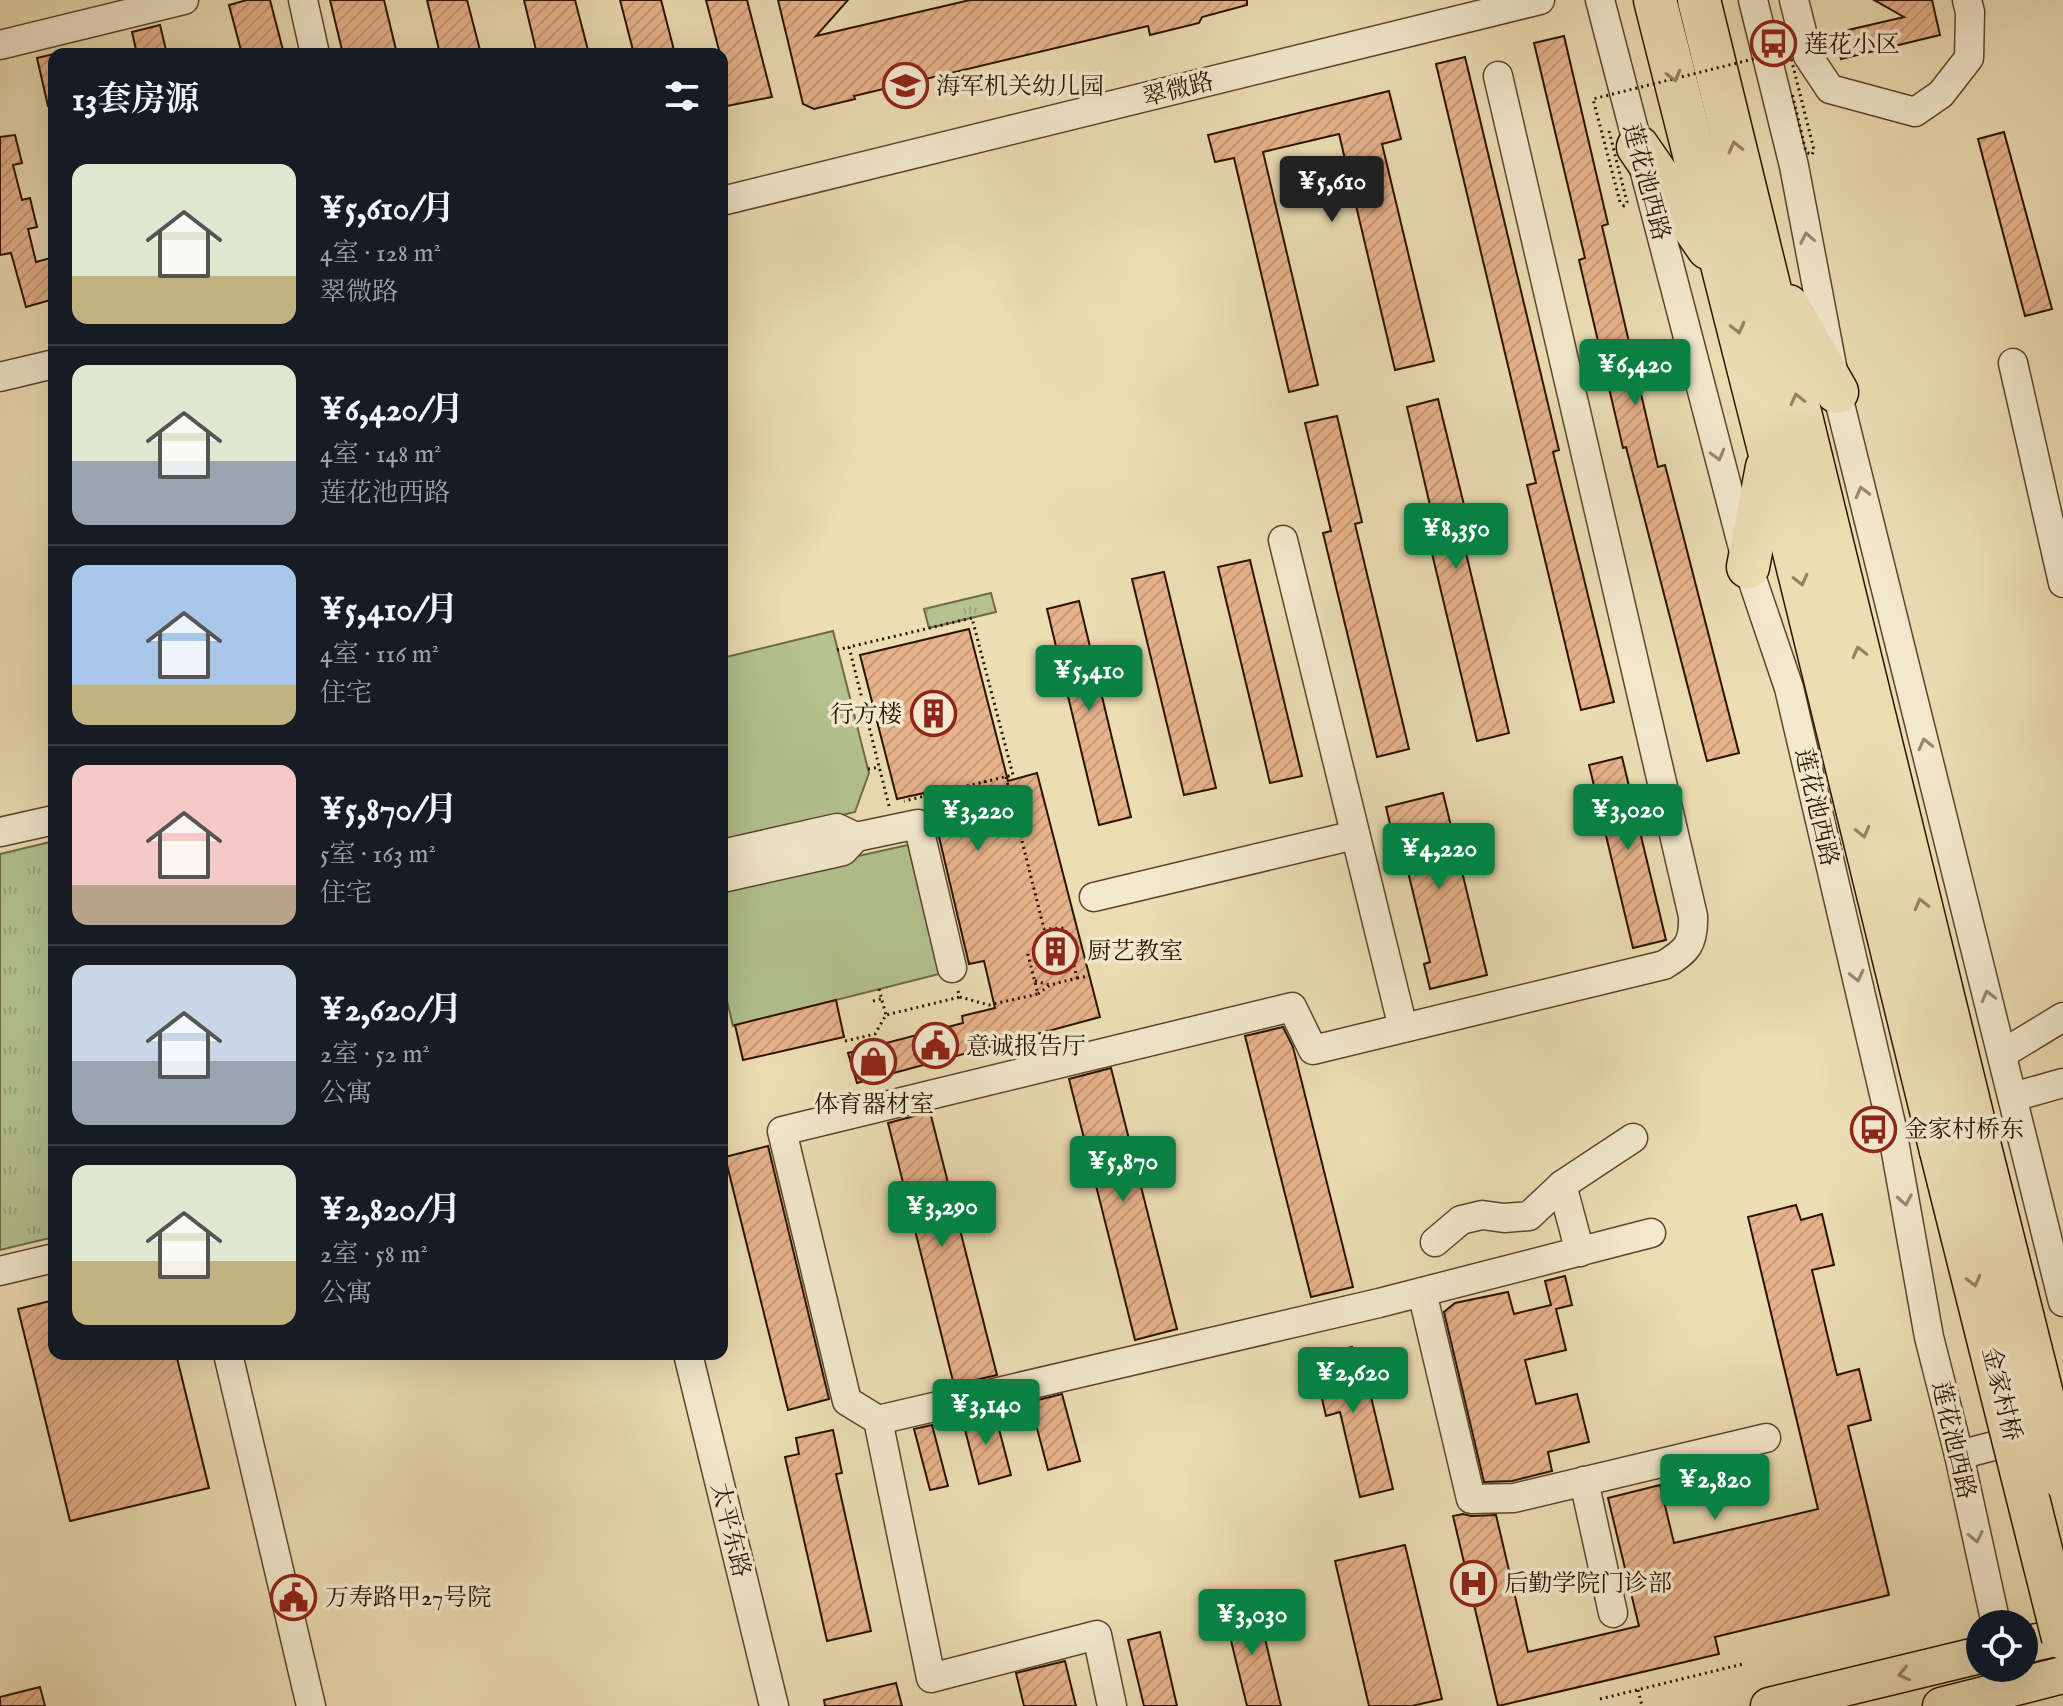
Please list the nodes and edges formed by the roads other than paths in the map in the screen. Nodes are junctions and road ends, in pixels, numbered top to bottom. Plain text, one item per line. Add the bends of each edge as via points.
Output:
1 (184, 0) edge
2 (303, 0) edge
3 (1540, 0) edge
4 (1600, 0) edge
5 (1655, 0) edge
6 (1699, 0) edge
7 (1753, 0) edge
8 (1794, 0) edge
9 (1967, 0) edge
10 (0, 45) edge
11 (314, 48) edge
12 (1498, 76) dead end
13 (1624, 139) junction
14 (728, 200) edge
15 (1743, 266) junction
16 (2013, 363) dead end
17 (48, 365) edge
18 (0, 377) edge
19 (1837, 392) junction
20 (1770, 454) junction
21 (1283, 540) dead end
22 (1748, 567) junction
23 (2063, 583) edge
24 (48, 821) edge
25 (0, 832) edge
26 (1355, 835) junction
27 (856, 837) junction
28 (728, 853) edge
29 (728, 877) edge
30 (1094, 897) dead end
31 (952, 968) road end
32 (2063, 1017) edge
33 (1403, 1028) junction
34 (2002, 1054) junction
35 (2063, 1083) edge
36 (2013, 1097) junction
37 (1633, 1138) dead end
38 (1960, 1147) junction
39 (1562, 1185) junction
40 (1651, 1233) dead end
41 (1435, 1242) dead end
42 (1580, 1252) junction
43 (48, 1259) edge
44 (0, 1271) edge
45 (1422, 1292) junction
46 (2063, 1302) edge
47 (229, 1360) edge
48 (689, 1360) edge
49 (878, 1420) junction
50 (2063, 1429) edge
51 (1766, 1438) dead end
52 (1959, 1455) junction
53 (2063, 1478) edge
54 (1584, 1481) junction
55 (1993, 1610) edge
56 (1613, 1613) dead end
57 (2063, 1637) edge
58 (2038, 1642) edge
59 (1966, 1658) edge
60 (2063, 1675) edge
61 (2010, 1688) edge
62 (311, 1706) edge
63 (774, 1706) edge
64 (1112, 1706) edge
65 (1769, 1706) edge
66 (1941, 1706) edge

1 - 10 street
2 - 11 street
3 - 14 street, 翠微路
4 - 13 street, 莲花池西路
5 -> 15 highway, 莲花池西路
15 -> 6 highway, 莲花池西路
19 -> 7 street via 1794,166
8 - 9 street via 1808,56 1830,89 1915,112 1941,94 1969,58
12 - 33 street via 1694,936 1681,955 1664,965
13 - 15 highway
13 -> 22 street, 莲花池西路
15 - 19 highway
15 -> 20 highway, 莲花池西路
38 -> 15 highway, 莲花池西路
16 - 23 street
17 - 18 street
34 -> 19 street
20 - 22 highway
20 -> 38 highway, 莲花池西路
21 - 26 street
22 -> 52 street, 莲花池西路 via 1792,703 1891,1124 1929,1337
24 - 25 street
26 - 30 street
26 - 33 street
27 - 28 street via 837,828
27 - 29 street via 843,851
27 - 31 street via 892,816 918,824
32 - 34 street
33 - 49 street via 1313,1050 1292,1007 782,1131 847,1401
34 - 36 street
35 - 36 street
36 - 46 street
37 - 39 street
38 - 53 highway, 金家村桥, bridge
38 -> 57 highway, 金家村桥, bridge
39 - 41 street via 1529,1216 1461,1220
39 - 42 street
40 - 42 street
42 - 45 street
43 - 44 street
45 - 49 street
45 - 54 street via 1471,1499 1514,1498
47 - 62 street
48 - 63 street, 太平东路
49 - 64 street via 931,1678 1097,1635
50 - 52 street
51 - 54 street
52 -> 55 street, 莲花池西路
54 - 56 street
57 - 58 main road
59 -> 65 main road
60 - 61 main road
61 - 66 main road

